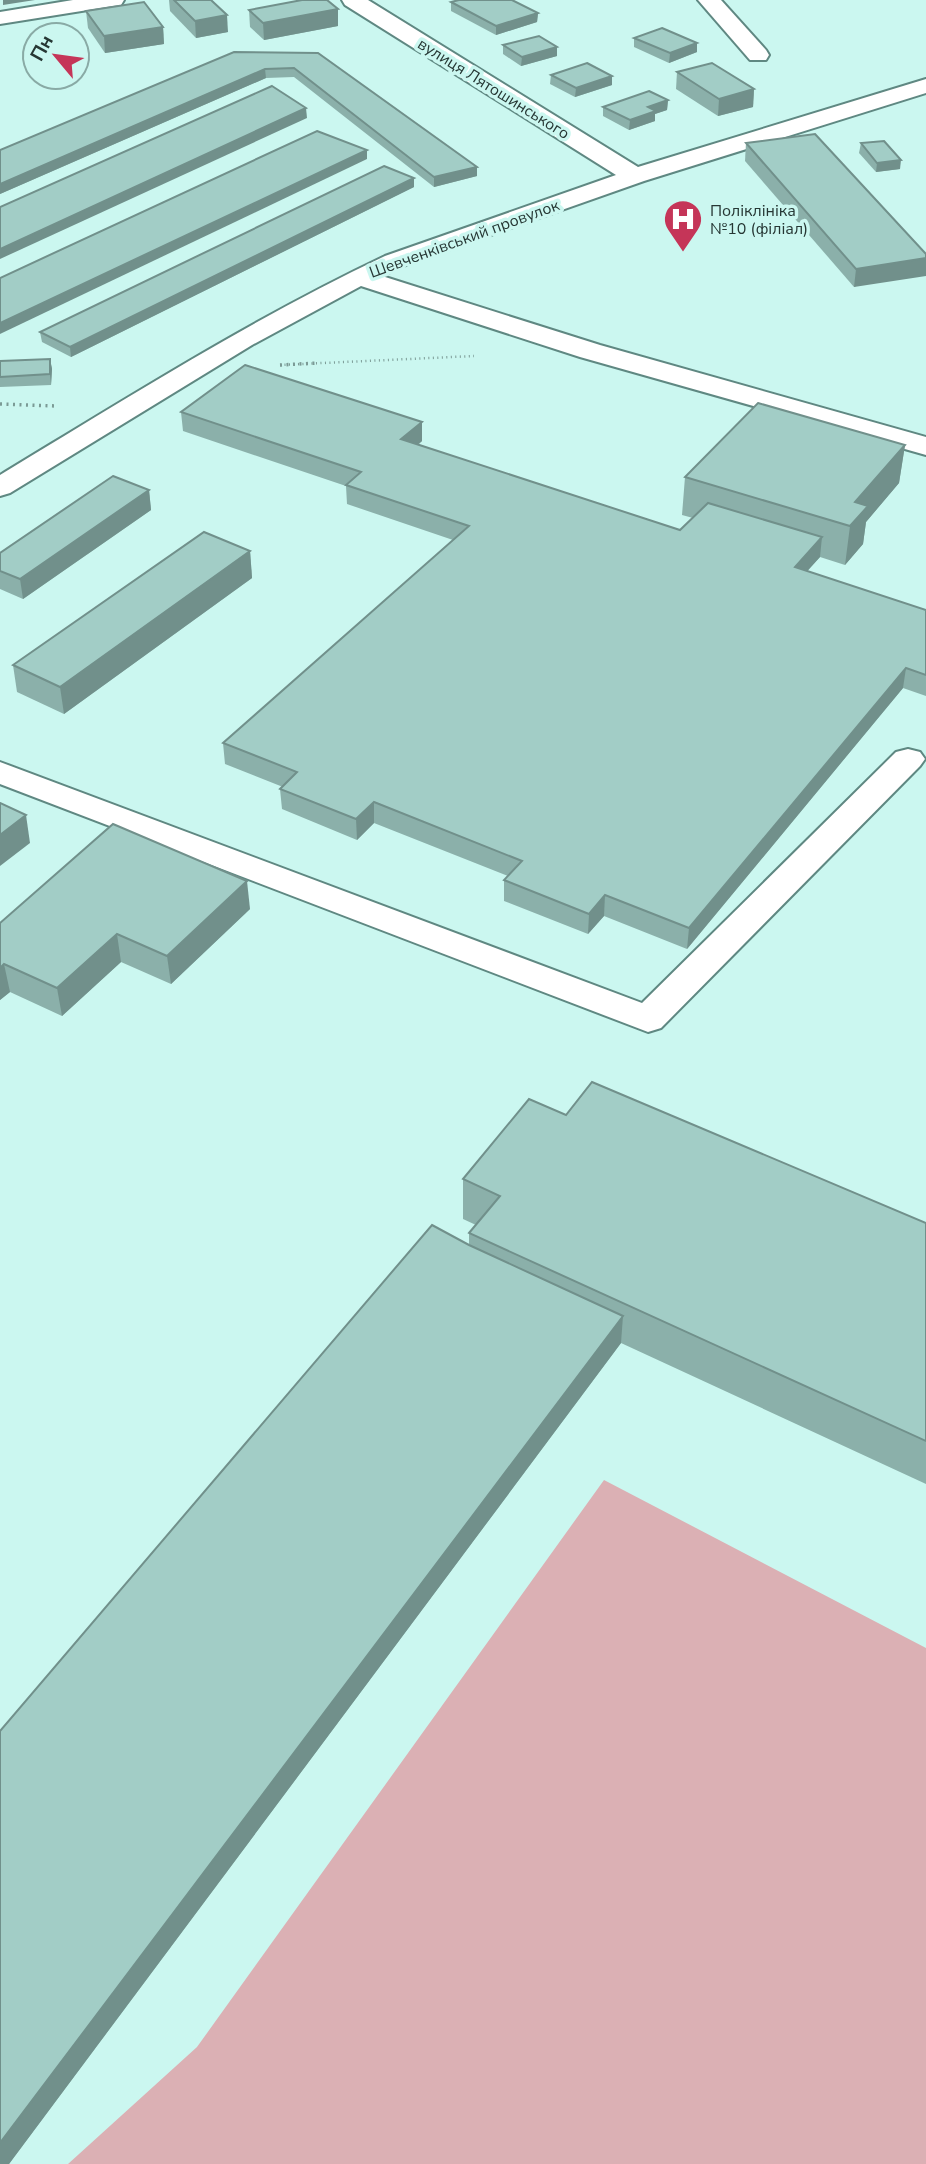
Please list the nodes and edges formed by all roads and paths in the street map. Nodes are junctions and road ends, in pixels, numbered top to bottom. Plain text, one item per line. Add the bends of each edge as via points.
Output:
1 (113, 0) edge
2 (353, 0) edge
3 (709, 0) edge
4 (0, 18) edge
5 (758, 55) dead end
6 (926, 86) edge
7 (635, 176) junction
8 (358, 277) junction
9 (481, 356) dead end
10 (276, 365) dead end
11 (926, 446) edge
12 (0, 488) edge
13 (908, 759) dead end
14 (0, 772) edge

1 - 4 street
2 - 7 street, вулиця Лятошинського
3 - 5 street
6 - 7 street, Шевченківський провулок
7 - 8 street, Шевченківський провулок via 437,244
8 - 11 street via 590,351
8 - 12 street, Шевченківський провулок via 194,369
9 - 10 path
13 - 14 street via 648,1019

